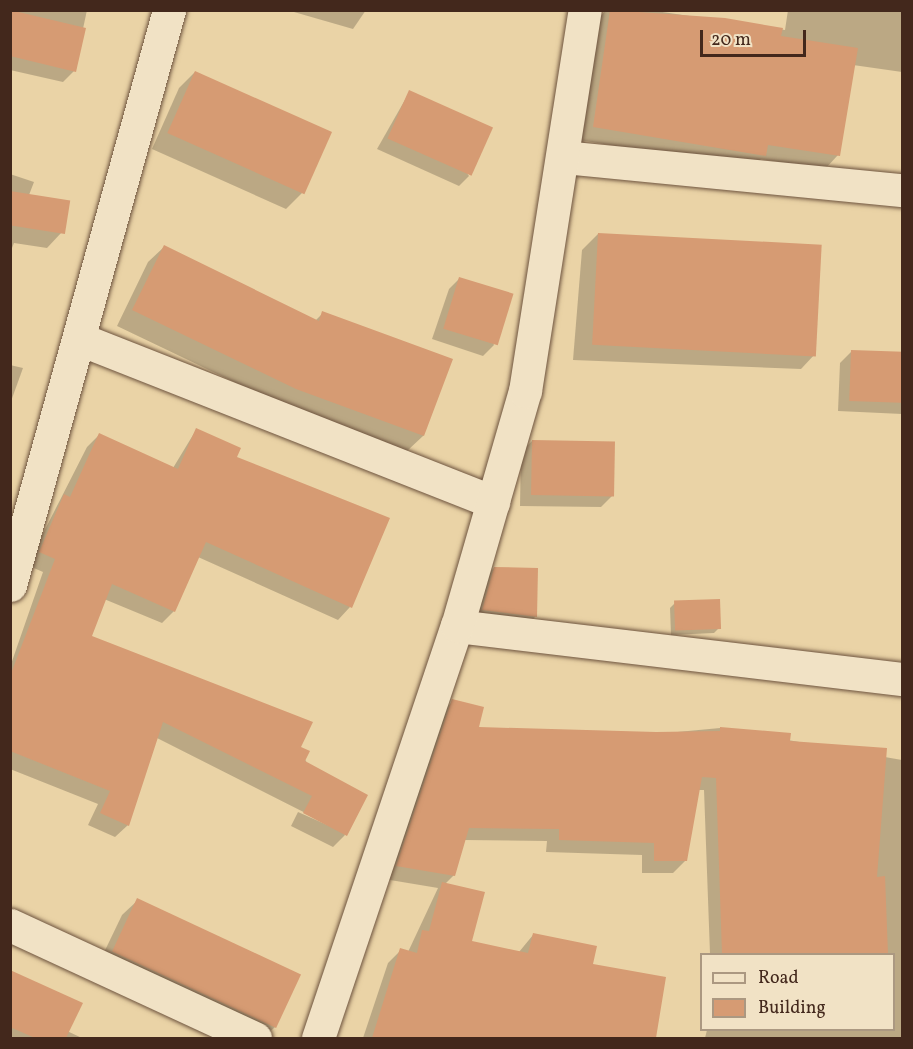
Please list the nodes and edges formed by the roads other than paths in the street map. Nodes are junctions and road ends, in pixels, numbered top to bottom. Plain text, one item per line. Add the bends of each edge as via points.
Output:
1 (169, 10) edge
2 (585, 10) edge
3 (563, 158) junction
4 (903, 190) edge
5 (82, 340) junction
6 (493, 502) junction
7 (10, 585) edge
8 (457, 626) junction
9 (903, 679) edge
10 (10, 925) edge
11 (255, 1038) edge
12 (318, 1038) edge

1 - 5 street
2 - 3 street
3 - 4 street
3 - 6 street via 540,322
5 - 6 street
5 - 7 street
6 - 8 street
8 - 9 street
8 - 12 street
10 - 11 street

